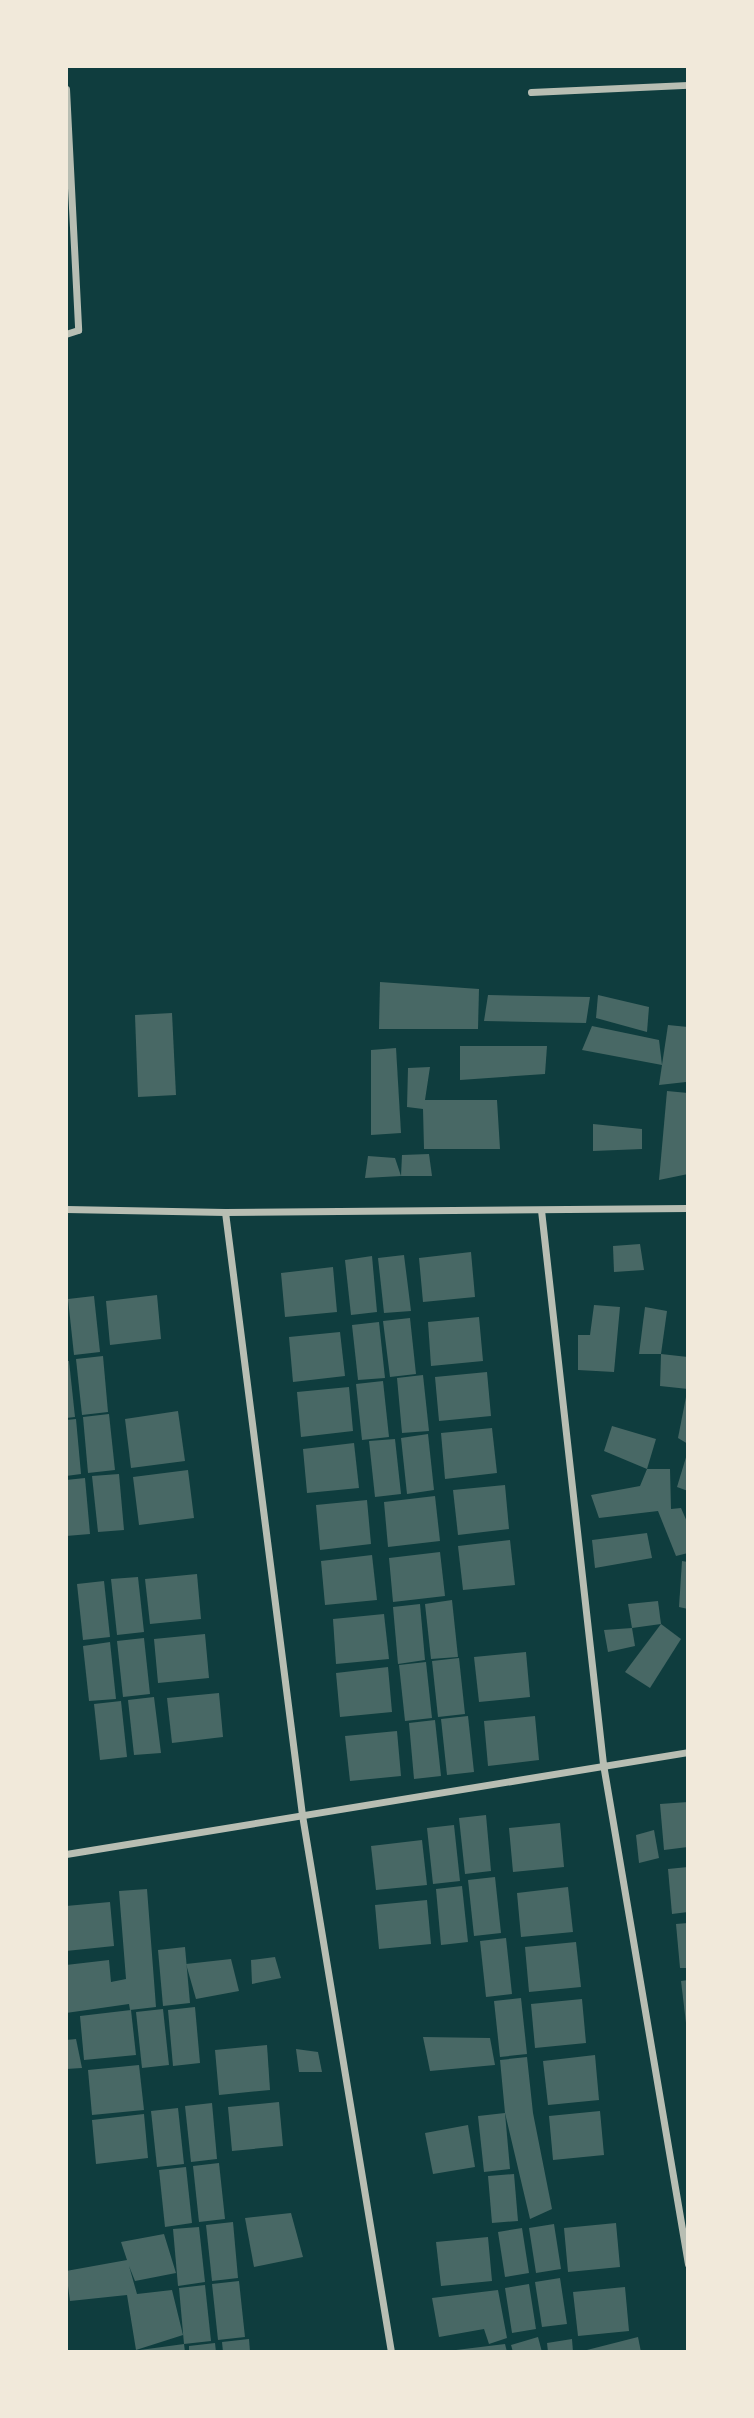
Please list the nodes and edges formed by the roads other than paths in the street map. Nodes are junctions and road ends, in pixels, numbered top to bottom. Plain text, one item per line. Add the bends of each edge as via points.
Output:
1 (688, 85) edge
2 (66, 89) edge
3 (531, 92) dead end
4 (66, 334) edge
5 (688, 1208) edge
6 (66, 1209) edge
7 (541, 1210) junction
8 (225, 1212) junction
9 (688, 1752) edge
10 (603, 1764) junction
11 (302, 1815) junction
12 (66, 1854) edge
13 (688, 2264) edge
14 (391, 2351) edge

1 - 3 street
2 - 4 street via 78,330
5 - 7 street
6 - 8 street
7 - 8 street
7 - 10 street
8 - 11 street
9 - 10 street
10 - 11 street
10 - 13 street
11 - 12 street
11 - 14 street

